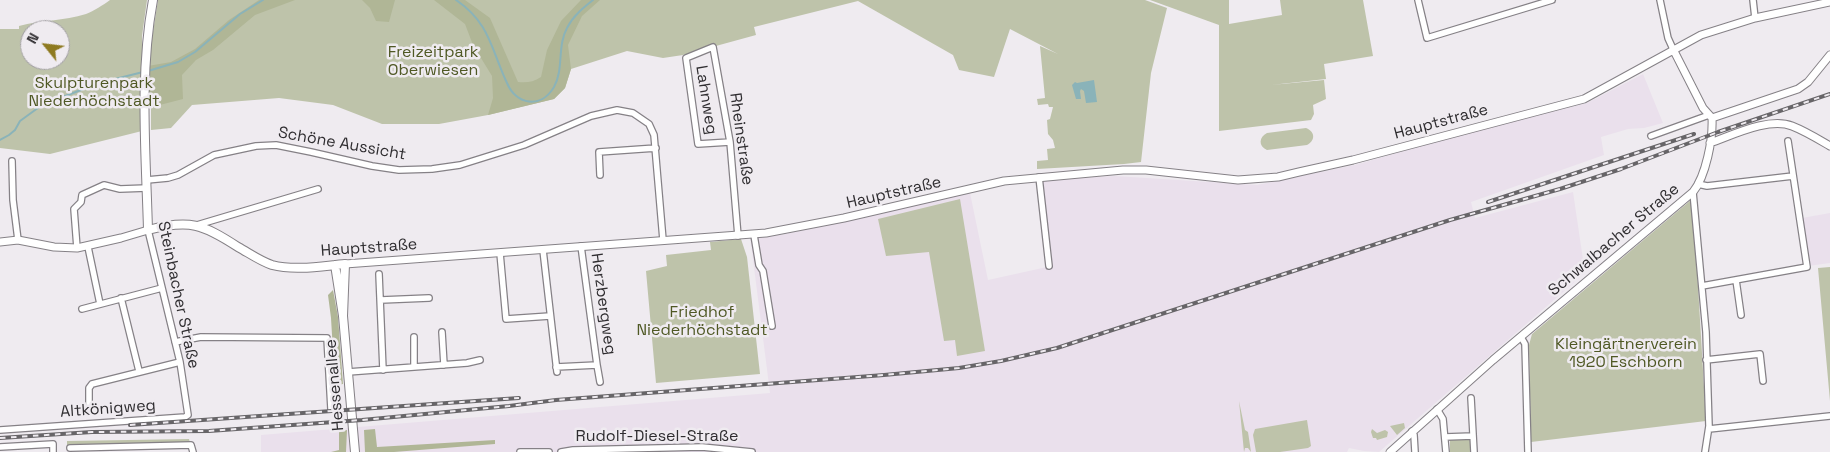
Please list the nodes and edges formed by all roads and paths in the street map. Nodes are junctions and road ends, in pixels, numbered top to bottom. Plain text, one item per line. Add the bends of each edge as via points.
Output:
1 (153, 0) edge
2 (1418, 0) edge
3 (1552, 0) edge
4 (1660, 0) edge
5 (1753, 0) edge
6 (1830, 2) edge
7 (1755, 18) junction
8 (713, 47) joint
9 (1673, 49) junction
10 (1830, 55) edge
11 (1710, 116) junction
12 (1650, 136) dead end
13 (1788, 141) dead end
14 (730, 142) junction
15 (1710, 143) junction
16 (1830, 146) edge
17 (656, 148) junction
18 (12, 161) dead end
19 (600, 175) dead end
20 (1793, 176) junction
21 (1040, 177) junction
22 (147, 184) junction
23 (1698, 184) junction
24 (318, 189) dead end
25 (1693, 192) junction
26 (197, 225) junction
27 (148, 230) junction
28 (754, 235) junction
29 (738, 236) junction
30 (18, 240) junction
31 (663, 240) junction
32 (0, 242) edge
33 (581, 246) junction
34 (88, 247) junction
35 (77, 248) junction
36 (543, 250) junction
37 (500, 253) junction
38 (345, 264) junction
39 (334, 265) junction
40 (1049, 266) dead end
41 (379, 274) dead end
42 (1736, 280) junction
43 (1702, 286) junction
44 (162, 288) junction
45 (121, 298) junction
46 (428, 298) dead end
47 (381, 300) junction
48 (100, 304) junction
49 (82, 309) dead end
50 (1740, 315) dead end
51 (343, 316) junction
52 (550, 316) junction
53 (772, 326) dead end
54 (442, 332) dead end
55 (414, 337) dead end
56 (1521, 337) junction
57 (175, 342) junction
58 (480, 360) dead end
59 (1706, 360) junction
60 (180, 362) junction
61 (444, 365) junction
62 (597, 365) junction
63 (414, 367) junction
64 (383, 370) junction
65 (139, 371) junction
66 (348, 372) junction
67 (1763, 381) dead end
68 (600, 382) dead end
69 (183, 387) joint
70 (1472, 398) dead end
71 (331, 409) dead end
72 (1437, 409) junction
73 (89, 410) dead end
74 (1830, 416) edge
75 (0, 430) edge
76 (1709, 430) junction
77 (1412, 431) junction
78 (1473, 436) junction
79 (1445, 437) junction
80 (0, 447) edge
81 (70, 448) dead end
82 (53, 452) edge
83 (194, 452) edge
84 (355, 452) edge
85 (520, 452) edge
86 (549, 452) edge
87 (561, 452) edge
88 (752, 452) edge
89 (1390, 452) edge
90 (1415, 452) edge
91 (1446, 452) edge
92 (1474, 452) edge
93 (1528, 452) edge
94 (1705, 452) edge

1 - 22 main road, Steinbacher Straße via 145,76
2 - 3 street via 1427,38
4 - 9 street
5 - 7 street
6 - 7 street, Hauptstraße
7 - 9 street, Hauptstraße via 1701,35
8 - 14 street, Rheinstraße
8 - 14 street, Lahnweg via 686,58 698,144
9 - 11 street
9 - 21 street, Hauptstraße via 1584,99 1278,177 1238,180 1146,170
10 - 11 street via 1798,89
11 - 12 street
11 - 15 street, Schwalbacher Straße
13 - 20 street
14 - 29 street, Rheinstraße
15 - 16 street via 1776,123 1791,126
15 - 23 street, Schwalbacher Straße
17 - 19 street via 599,152
17 - 22 street, Schöne Aussicht via 649,124 633,113 617,110 592,116 516,148 460,165 399,170 276,145 256,146 214,155 178,175
17 - 31 street, Schöne Aussicht
18 - 30 street
20 - 23 street via 1706,186
20 - 42 street via 1807,267
21 - 28 street, Hauptstraße via 1010,179 844,218
21 - 40 street
22 - 27 main road, Steinbacher Straße
22 - 35 street via 120,189 104,185 82,195 74,212
23 - 25 street, Schwalbacher Straße
24 - 26 street
25 - 43 street
25 - 56 street, Schwalbacher Straße
26 - 27 main road, Hauptstraße via 175,224
26 - 39 main road, Hauptstraße via 272,264 285,267
27 - 34 street, Hauptstraße
27 - 44 street, Steinbacher Straße
28 - 29 street, Hauptstraße
28 - 53 street
29 - 31 street, Hauptstraße
30 - 32 street, Hauptstraße
30 - 35 street, Hauptstraße
31 - 33 street, Hauptstraße
33 - 36 street, Hauptstraße
33 - 62 street, Herzbergweg
34 - 35 street, Hauptstraße
34 - 48 street
36 - 37 street, Hauptstraße
36 - 52 street
37 - 38 street, Hauptstraße
37 - 52 street via 506,318
38 - 39 main road, Hauptstraße
38 - 51 main road, Hessenallee
39 - 51 main road, Hessenallee
41 - 47 street
42 - 43 street
42 - 50 street
43 - 59 street
44 - 45 street
44 - 57 street, Steinbacher Straße
45 - 48 street
45 - 65 street
46 - 47 street
47 - 64 street
48 - 49 street
51 - 66 main road, Hessenallee
52 - 62 street, Herzbergweg via 556,369
54 - 61 street
55 - 63 street
56 - 72 street, Schwalbacher Straße
56 - 93 street via 1525,344
57 - 60 street, Steinbacher Straße
57 - 71 street via 201,337 327,338
58 - 61 street
59 - 67 street via 1760,354
59 - 76 street
60 - 65 street
60 - 69 street, Steinbacher Straße
61 - 63 street
62 - 68 street, Herzbergweg
63 - 64 street
64 - 66 street
65 - 73 street via 92,384 89,388
66 - 84 main road, Hessenallee
69 - 75 street, Altkönigweg via 188,415 185,417
70 - 78 street
72 - 77 street, Schwalbacher Straße
72 - 79 street via 1443,419
74 - 76 street
76 - 94 street
77 - 89 street, Schwalbacher Straße
77 - 90 street
78 - 79 street
78 - 92 street
79 - 91 street
80 - 82 street via 53,444
81 - 83 street via 191,445
85 - 86 street
87 - 88 street, Rudolf-Diesel-Straße via 702,447

